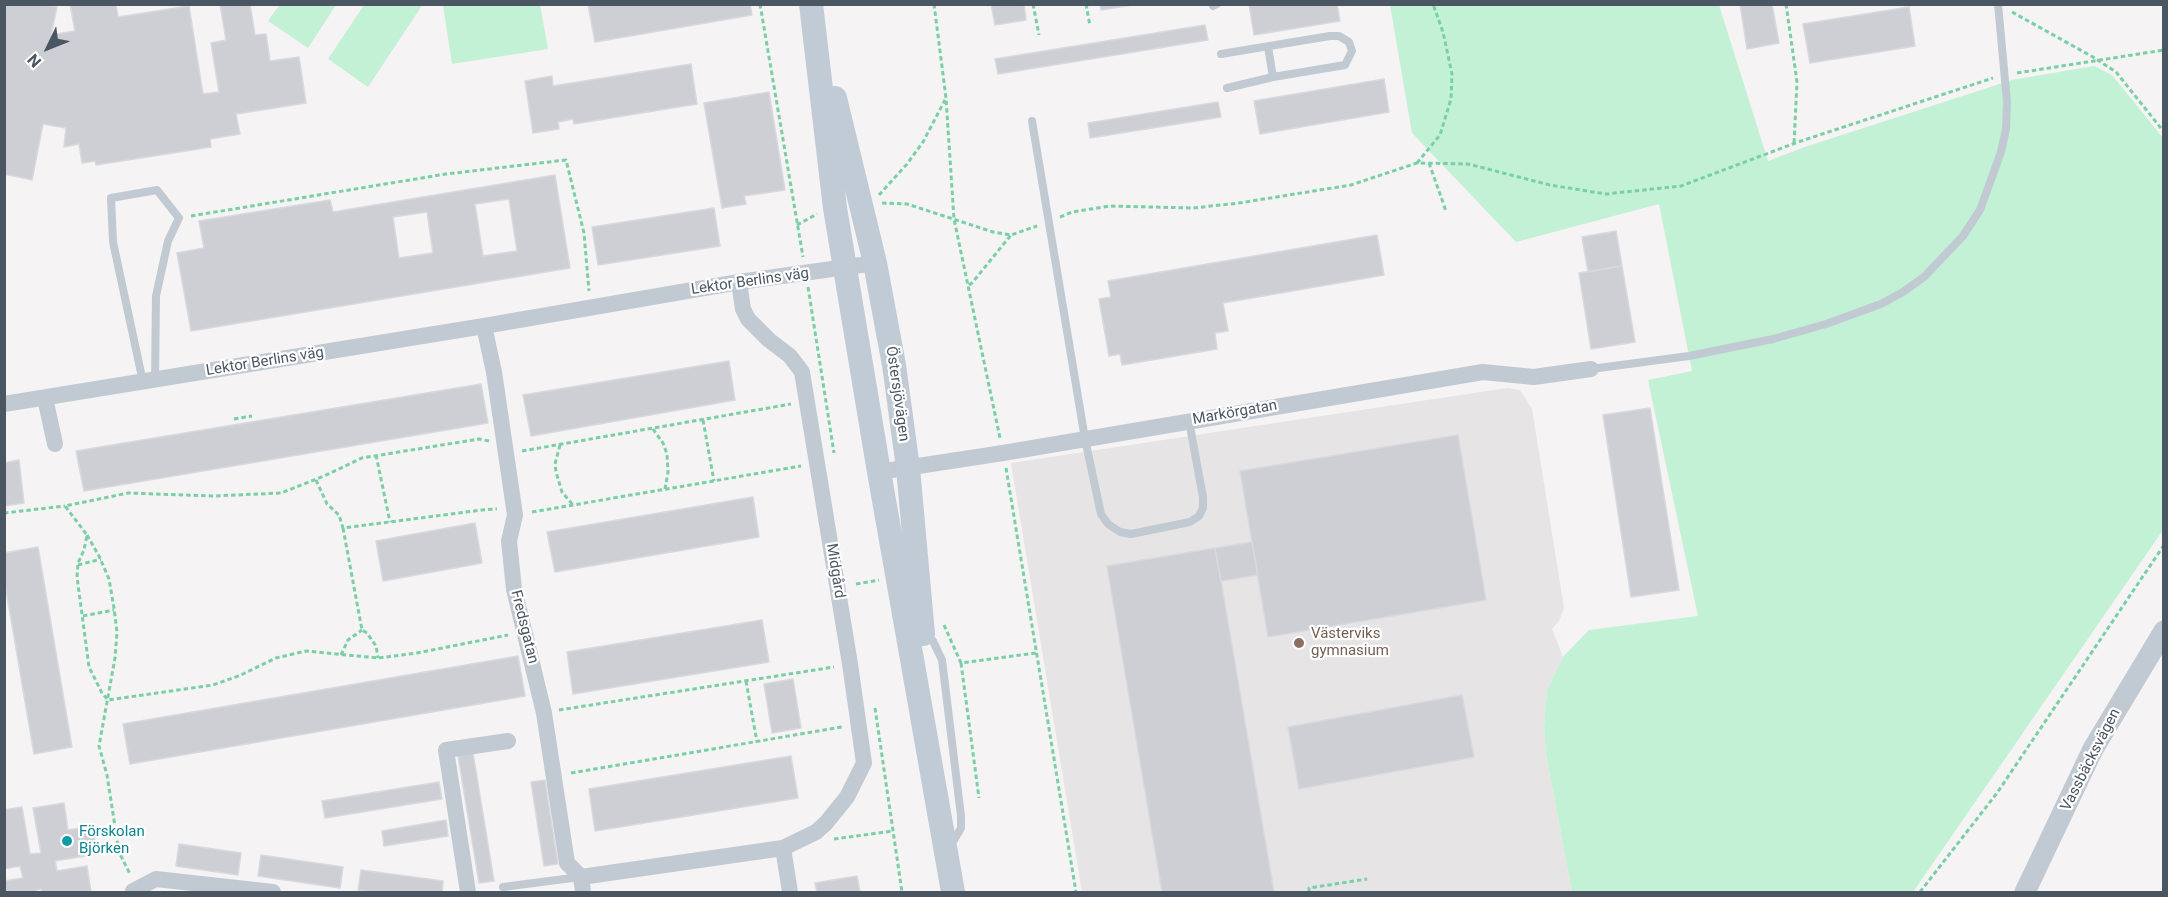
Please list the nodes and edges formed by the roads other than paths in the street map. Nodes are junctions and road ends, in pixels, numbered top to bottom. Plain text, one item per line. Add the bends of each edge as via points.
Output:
1 (1998, 4) edge
2 (812, 5) edge
3 (1268, 47) junction
4 (1221, 54) dead end
5 (1273, 77) junction
6 (1227, 87) dead end
7 (1032, 121) dead end
8 (875, 263) junction
9 (846, 267) junction
10 (739, 282) junction
11 (484, 326) junction
12 (1591, 369) joint
13 (149, 381) junction
14 (45, 398) junction
15 (4, 404) edge
16 (1189, 421) junction
17 (1085, 439) junction
18 (55, 444) dead end
19 (908, 468) junction
20 (879, 472) junction
21 (932, 627) junction
22 (2163, 631) edge
23 (508, 741) dead end
24 (936, 789) junction
25 (946, 846) junction
26 (783, 848) junction
27 (582, 885) edge
28 (503, 887) dead end
29 (134, 891) edge
30 (273, 892) edge
31 (468, 892) edge
32 (790, 892) edge
33 (953, 892) edge
34 (2025, 892) edge

1 - 12 lane via 2006,74 2006,129 1980,210 1964,236 1924,277 1881,304 1773,339 1689,356
2 - 8 main road, Östersjövägen
2 - 9 main road, Östersjövägen via 835,208
3 - 4 lane
3 - 5 lane
3 - 5 lane via 1340,36 1349,42 1352,51 1345,65
5 - 6 lane
7 - 17 lane
8 - 9 street, Lektor Berlins väg
8 - 19 main road, Östersjövägen
9 - 10 street, Lektor Berlins väg
9 - 20 main road, Östersjövägen
10 - 11 street, Lektor Berlins väg
10 - 26 street, Midgård via 742,309 748,319 790,356 802,372 864,763 847,797 816,832
11 - 13 street, Lektor Berlins väg
11 - 27 street, Fredsgatan via 514,512 509,541 514,589 544,712 567,863
12 - 16 street, Markörgatan via 1534,377 1483,372
13 - 13 lane via 113,242 111,198 157,190 179,218 168,241 156,296
13 - 14 street, Lektor Berlins väg
14 - 15 street, Lektor Berlins väg
14 - 18 street
16 - 17 street, Markörgatan
16 - 17 lane via 1203,497 1199,516 1190,522 1131,534 1108,524 1101,514
17 - 19 street, Markörgatan
19 - 20 street, Markörgatan
19 - 21 main road, Östersjövägen
20 - 24 main road, Östersjövägen
21 - 24 main road, Östersjövägen
21 - 25 lane via 933,641 942,660 961,816 958,834
22 - 34 street, Vassbäcksvägen via 2093,749
23 - 31 street via 446,750
24 - 25 main road, Östersjövägen
25 - 33 main road, Östersjövägen
26 - 27 street
26 - 32 street
27 - 28 lane
29 - 30 street via 156,879 170,879

